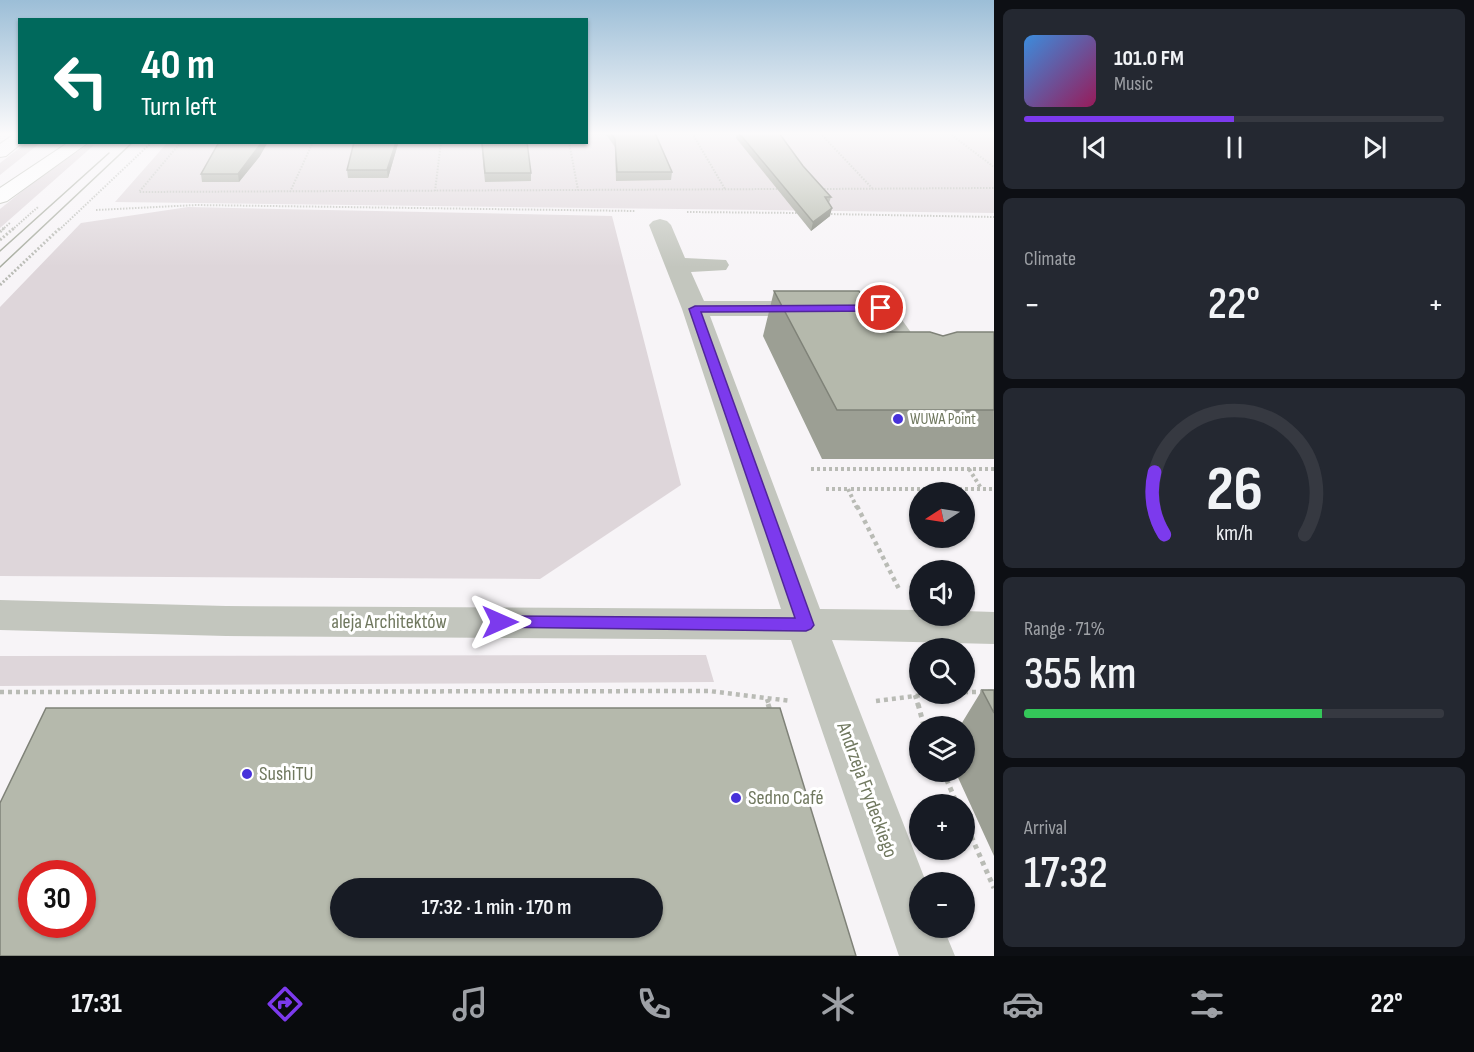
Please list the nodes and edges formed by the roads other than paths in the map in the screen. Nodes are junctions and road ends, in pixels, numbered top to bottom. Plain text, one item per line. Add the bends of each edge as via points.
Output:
1 (12, 178) edge
2 (29, 178) edge
3 (0, 188) edge
4 (0, 197) edge
5 (661, 216) road end
6 (675, 265) junction
7 (718, 265) dead end
8 (695, 309) junction
9 (925, 373) edge
10 (0, 615) edge
11 (806, 625) junction
12 (994, 628) edge
13 (927, 956) edge

1 - 3 main road
2 - 4 main road
5 - 6 street, Andrzeja Frydeckiego
6 - 7 street
6 - 8 street, Andrzeja Frydeckiego
8 - 9 street via 881,308
8 - 11 street, Andrzeja Frydeckiego
10 - 11 street, aleja Architektów via 238,621
11 - 12 street, aleja Architektów
11 - 13 street, Andrzeja Frydeckiego

